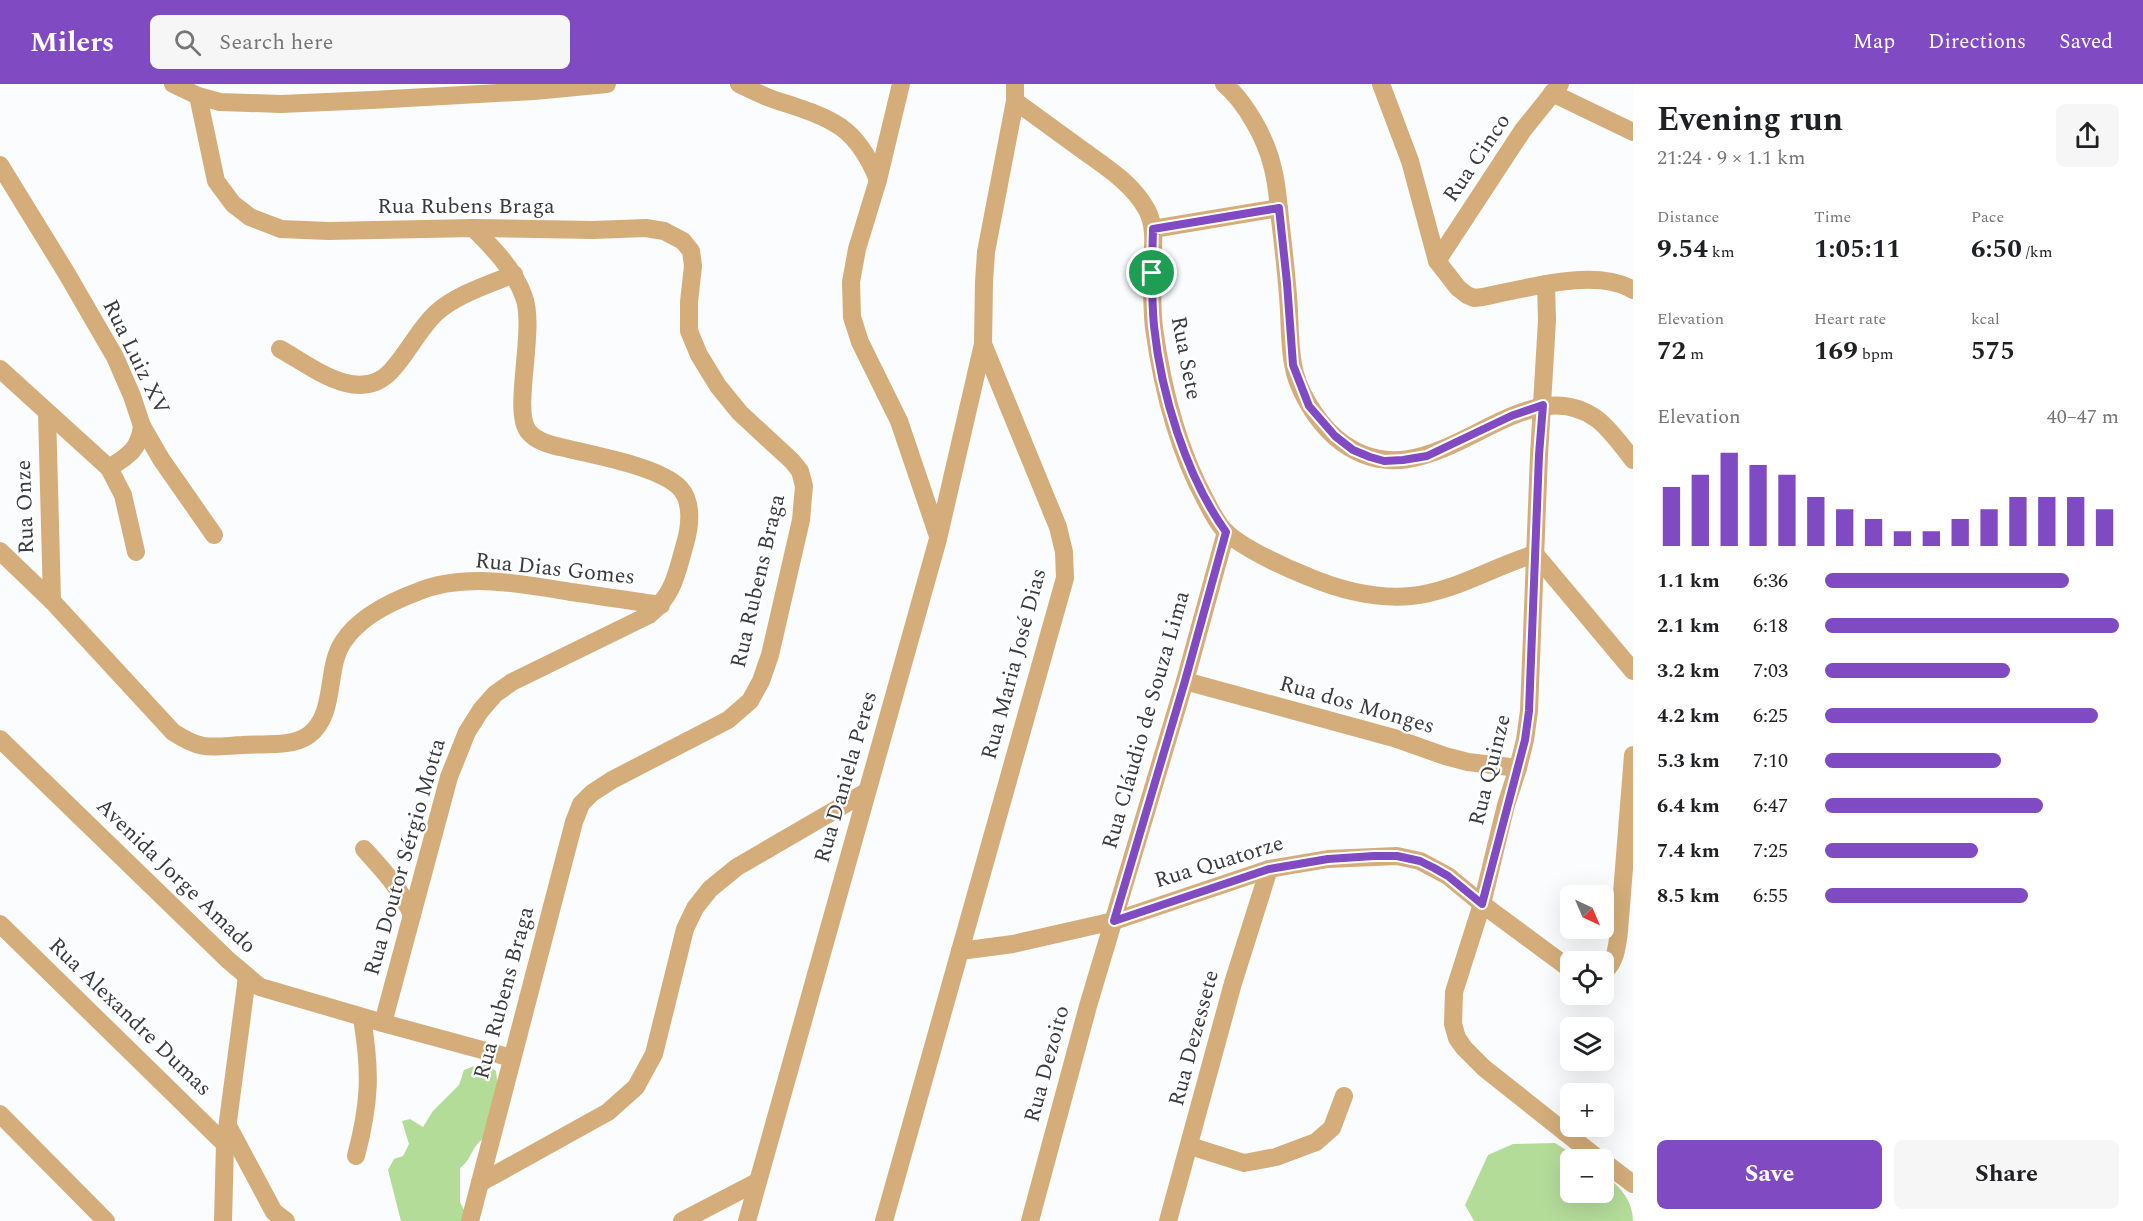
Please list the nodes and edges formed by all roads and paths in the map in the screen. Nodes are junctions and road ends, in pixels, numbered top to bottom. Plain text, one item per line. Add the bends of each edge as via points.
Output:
1 (173, 84) edge
2 (384, 84) edge
3 (607, 84) edge
4 (740, 84) edge
5 (901, 84) edge
6 (1224, 84) edge
7 (1381, 84) edge
8 (532, 87) edge
9 (1556, 89) edge
10 (1015, 93) edge
11 (363, 95) edge
12 (198, 96) junction
13 (1633, 132) edge
14 (0, 165) edge
15 (878, 180) junction
16 (1279, 208) junction
17 (473, 228) junction
18 (1153, 229) junction
19 (1437, 261) junction
20 (513, 274) junction
21 (1546, 284) junction
22 (1633, 290) edge
23 (982, 344) junction
24 (280, 349) dead end
25 (0, 369) edge
26 (1543, 405) junction
27 (46, 412) junction
28 (142, 426) junction
29 (1633, 460) edge
30 (109, 468) junction
31 (1226, 532) junction
32 (214, 535) dead end
33 (938, 539) junction
34 (0, 551) edge
35 (136, 552) dead end
36 (1535, 554) junction
37 (52, 601) junction
38 (661, 605) junction
39 (1633, 671) edge
40 (1185, 681) junction
41 (0, 739) edge
42 (1633, 754) edge
43 (1518, 768) junction
44 (866, 792) junction
45 (364, 849) dead end
46 (1269, 869) junction
47 (1482, 904) junction
48 (412, 915) junction
49 (1114, 921) junction
50 (0, 924) edge
51 (960, 951) junction
52 (1614, 952) edge
53 (1560, 962) edge
54 (247, 977) junction
55 (362, 1018) junction
56 (383, 1023) junction
57 (512, 1058) junction
58 (1344, 1096) dead end
59 (0, 1114) edge
60 (228, 1126) junction
61 (225, 1144) junction
62 (1190, 1146) junction
63 (1586, 1149) edge
64 (356, 1156) dead end
65 (1614, 1170) edge
66 (757, 1182) junction
67 (480, 1183) junction
68 (1633, 1184) edge
69 (106, 1221) edge
70 (223, 1221) edge
71 (286, 1221) edge
72 (470, 1221) edge
73 (682, 1221) edge
74 (747, 1221) edge
75 (884, 1221) edge
76 (1030, 1221) edge
77 (1168, 1221) edge

1 - 12 street
2 - 11 street
3 - 8 street
4 - 15 street via 828,118 846,130 862,148
5 - 15 street
6 - 16 street via 1255,124 1272,164
7 - 19 street via 1410,160
8 - 11 street
9 - 13 street
9 - 19 street, Rua Cinco via 1523,130
10 - 18 street, Rua Sete via 1120,177 1138,196
10 - 23 street, Rua Maria José Dias via 986,252
11 - 12 street via 261,103 220,102
12 - 17 street, Rua Rubens Braga via 216,181 233,204 250,217 281,229
14 - 28 street, Rua Luiz XV via 115,357
15 - 33 street via 855,260 852,317 899,422
16 - 18 street
16 - 26 street via 1293,365 1309,406 1353,450 1384,461 1427,456
17 - 20 street
17 - 57 street, Rua Rubens Braga via 646,228 664,231 683,241 691,251 693,266 689,331 699,355 740,413 792,461 804,486 801,520 770,655 750,701 728,720 612,780 581,804
18 - 31 street, Rua Sete via 1154,326 1164,390 1195,480
19 - 21 street via 1458,288 1474,298
20 - 24 street via 437,312 390,372 375,382 356,386 336,381
20 - 38 street via 525,299 528,328 522,418 528,432 538,440 633,465 670,480 681,489 688,503 688,535 669,594
21 - 22 street via 1583,279
21 - 26 street, Rua Quinze
23 - 33 street, Rua Daniela Peres
23 - 51 street, Rua Maria José Dias via 1058,527 1065,578
25 - 27 street
26 - 29 street via 1566,407 1596,419
26 - 36 street, Rua Quinze
27 - 30 street
27 - 37 street, Rua Onze
28 - 30 street via 135,448
28 - 32 street, Rua Luiz XV
30 - 35 street via 123,495
31 - 36 street via 1293,571 1319,582 1374,595 1410,596 1442,590
31 - 40 street, Rua Cláudio de Souza Lima
33 - 44 street, Rua Daniela Peres
34 - 37 street, Rua Dias Gomes
36 - 39 street
36 - 43 street, Rua Quinze via 1529,711
37 - 38 street, Rua Dias Gomes via 173,732 191,744 208,748 295,742 310,734 327,705 334,667 342,644 353,629 372,614 418,591 442,584 480,582
38 - 48 street, Rua Doutor Sérgio Motta via 649,615 512,682 481,710 467,732 449,777
40 - 43 street, Rua dos Monges via 1394,738 1445,756
40 - 49 street, Rua Cláudio de Souza Lima
41 - 54 street, Avenida Jorge Amado
42 - 52 street
43 - 47 street, Rua Quinze
44 - 66 street, Rua Daniela Peres
44 - 67 street via 737,867 710,889 695,908 685,929 654,1054 636,1087 608,1112
45 - 48 street via 397,886
46 - 47 street, Rua Quatorze via 1328,859 1397,856 1434,868
46 - 49 street, Rua Quatorze
46 - 62 street, Rua Dezessete via 1233,983
47 - 53 street, Rua Quatorze
47 - 63 street, Rua Quinze via 1454,992 1453,1024 1457,1038 1484,1068
48 - 56 street, Rua Doutor Sérgio Motta
49 - 51 street, Rua Quatorze via 1023,942
49 - 76 street, Rua Dezoito
50 - 61 street, Rua Alexandre Dumas
51 - 75 street, Rua Maria José Dias
54 - 55 street via 260,987
54 - 60 street, Avenida Jorge Amado
55 - 56 street
55 - 64 street via 369,1085
56 - 57 street
57 - 67 street, Rua Rubens Braga
58 - 62 street via 1332,1128 1316,1142 1276,1157 1244,1163
59 - 69 street
60 - 61 street, Avenida Jorge Amado
60 - 71 street via 274,1212
61 - 70 street, Avenida Jorge Amado
62 - 77 street, Rua Dezessete
65 - 68 street
66 - 73 street
66 - 74 street, Rua Daniela Peres
67 - 72 street, Rua Rubens Braga

